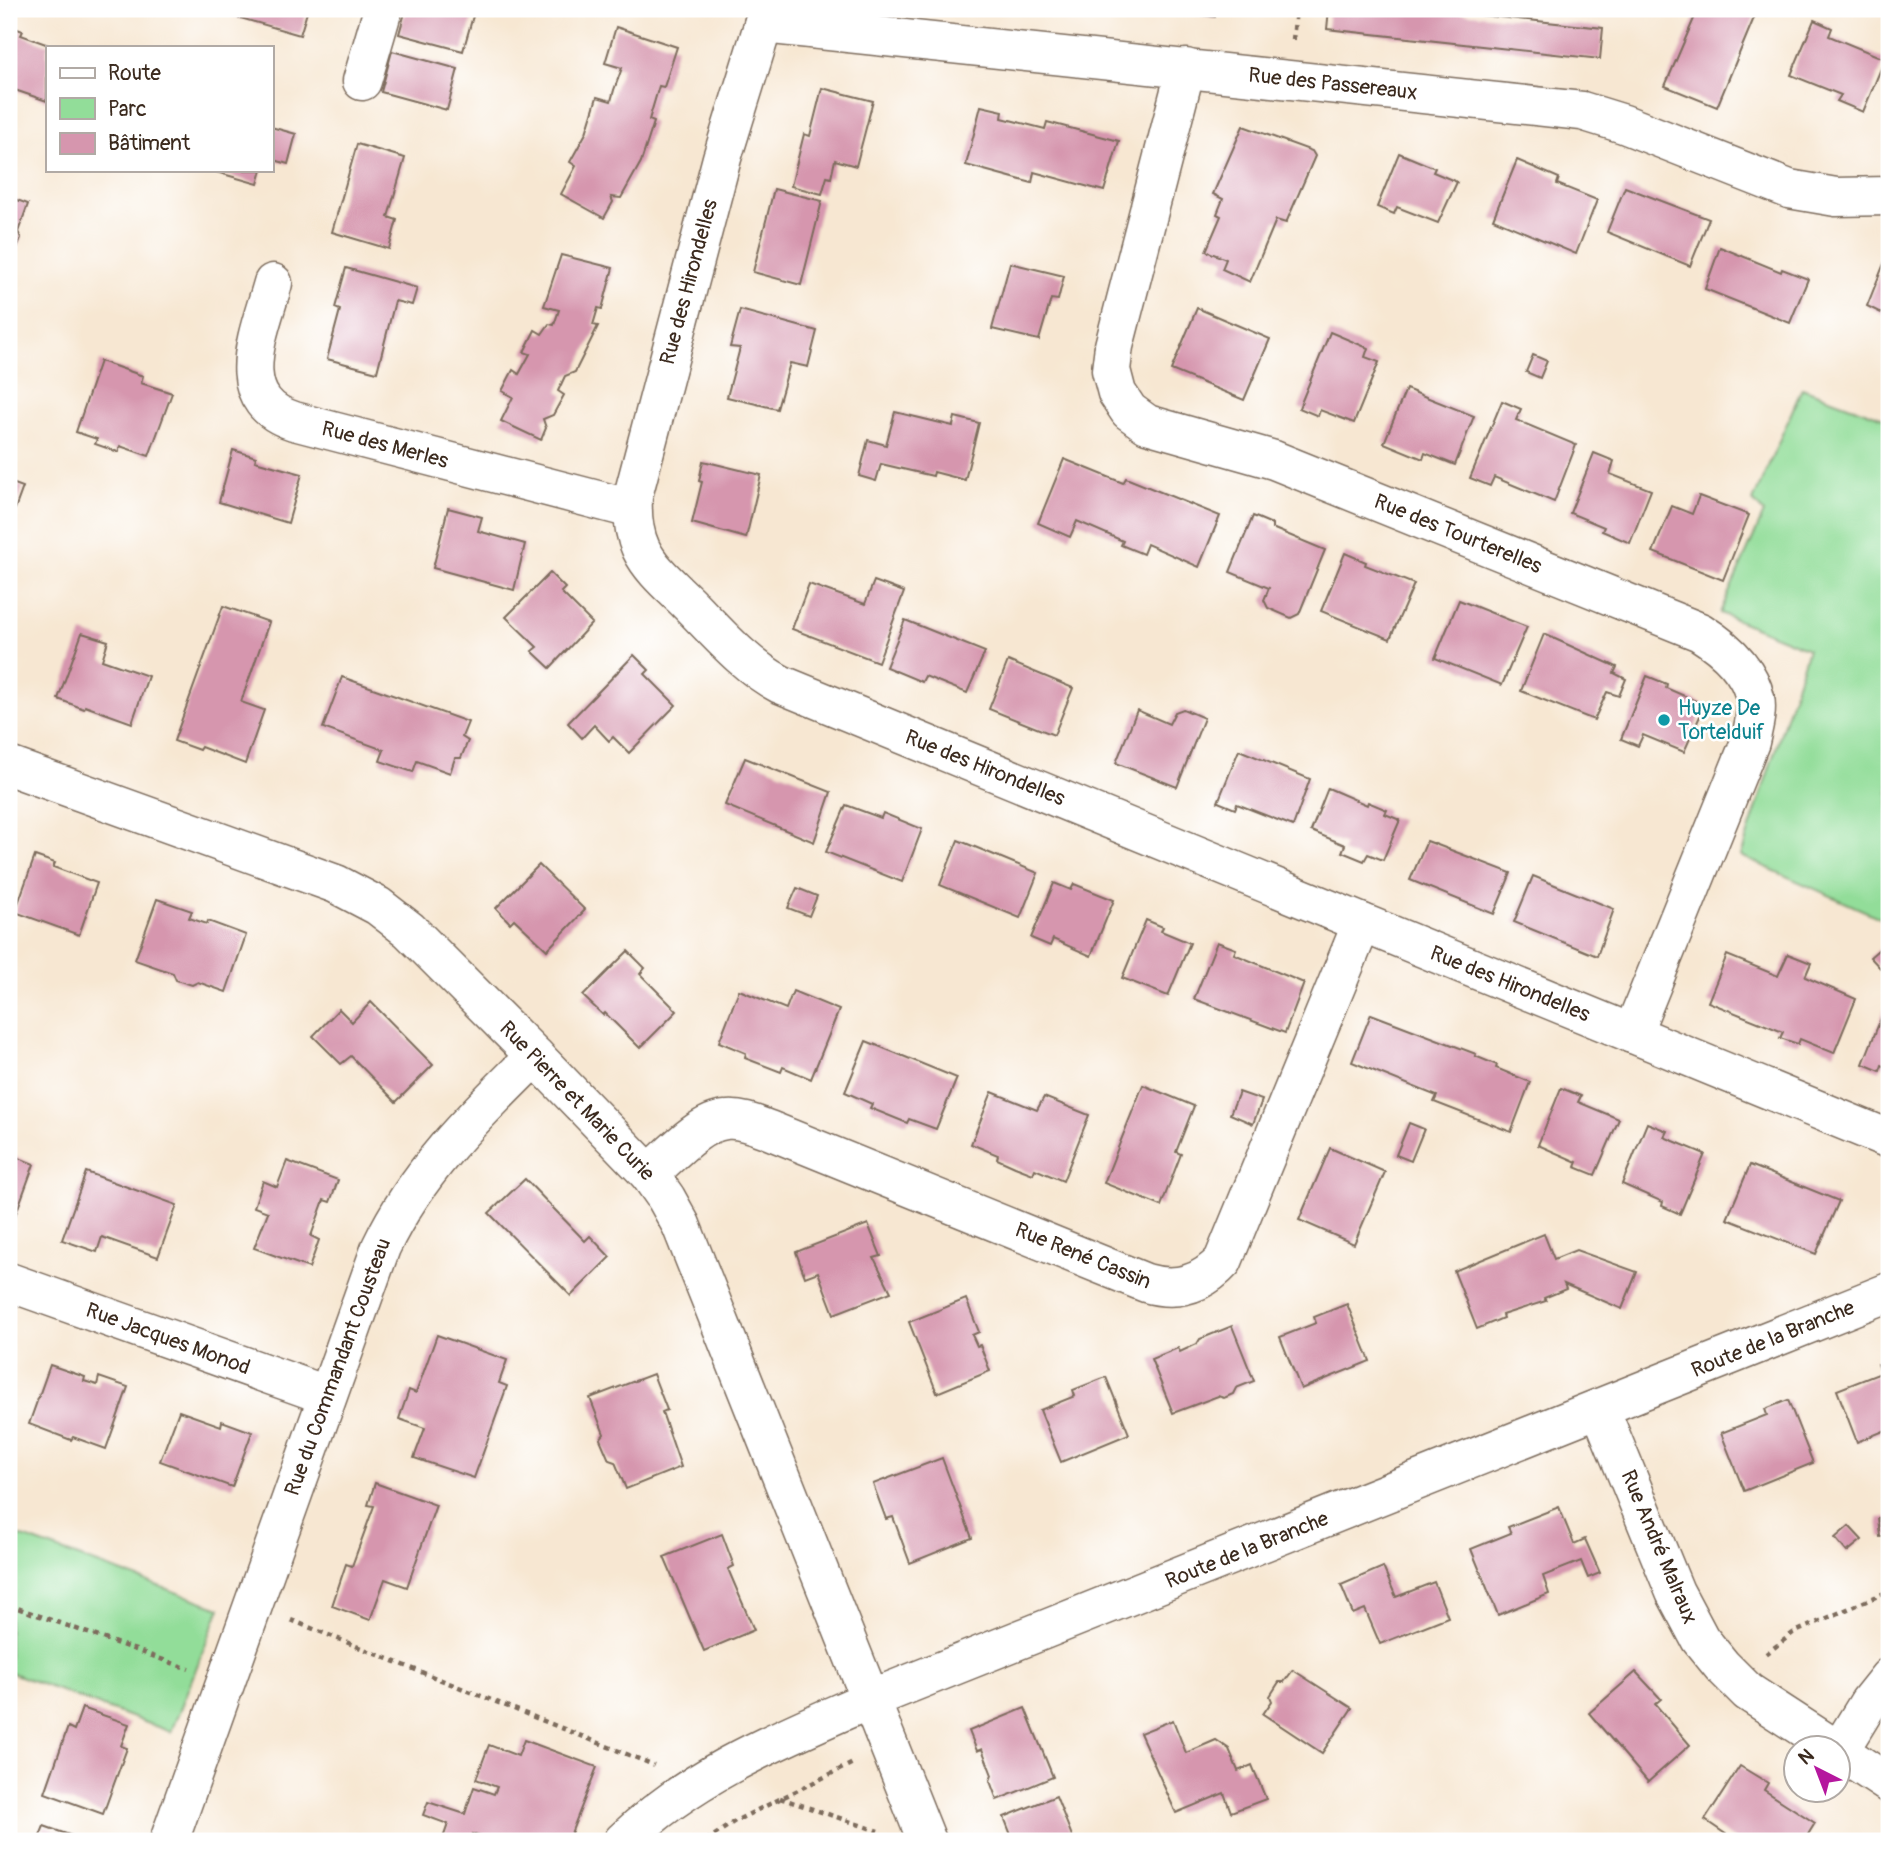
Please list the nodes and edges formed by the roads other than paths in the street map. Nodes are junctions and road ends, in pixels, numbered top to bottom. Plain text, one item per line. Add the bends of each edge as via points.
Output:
1 (383, 9) edge
2 (765, 16) edge
3 (1186, 68) junction
4 (362, 81) dead end
5 (1889, 196) edge
6 (273, 283) dead end
7 (632, 509) junction
8 (9, 766) edge
9 (1362, 923) junction
10 (1632, 1034) junction
11 (535, 1056) junction
12 (1889, 1139) edge
13 (649, 1174) junction
14 (9, 1282) edge
15 (1889, 1292) edge
16 (326, 1395) junction
17 (1600, 1409) junction
18 (1889, 1677) edge
19 (871, 1699) junction
20 (1812, 1734) edge
21 (1848, 1734) edge
22 (1853, 1760) edge
23 (1889, 1784) edge
24 (169, 1841) edge
25 (623, 1841) edge
26 (927, 1841) edge

1 - 4 street
2 - 3 street, Rue des Passereaux
2 - 7 street, Rue des Hirondelles via 722,158
3 - 5 street, Rue des Passereaux via 1582,111 1789,189 1836,197
3 - 10 street, Rue des Tourterelles via 1114,346 1113,383 1129,411 1157,428 1274,460 1700,632 1733,658 1749,684 1756,711 1750,742
6 - 7 street, Rue des Merles via 251,373 265,404 274,412
7 - 9 street, Rue des Hirondelles via 635,534 654,568 769,678
8 - 11 street, Rue Pierre et Marie Curie via 364,898 416,937
9 - 10 street, Rue des Hirondelles
9 - 13 street, Rue René Cassin via 1223,1261 1208,1276 1186,1286 1146,1283 739,1121 726,1119 702,1128
10 - 12 street, Rue des Hirondelles
11 - 13 street, Rue Pierre et Marie Curie
11 - 16 street, Rue du Commandant Cousteau via 452,1140 400,1210 372,1267
13 - 19 street, Rue Pierre et Marie Curie via 681,1225
14 - 16 street, Rue Jacques Monod
15 - 17 street, Route de la Branche
16 - 24 street, Rue du Commandant Cousteau
17 - 19 street, Route de la Branche
17 - 20 street, Rue André Malraux via 1681,1606 1700,1639 1763,1703
18 - 21 street
19 - 25 street, Route de la Branche via 768,1744 697,1782
19 - 26 street, Rue Pierre et Marie Curie
22 - 23 street, Rue André Malraux

